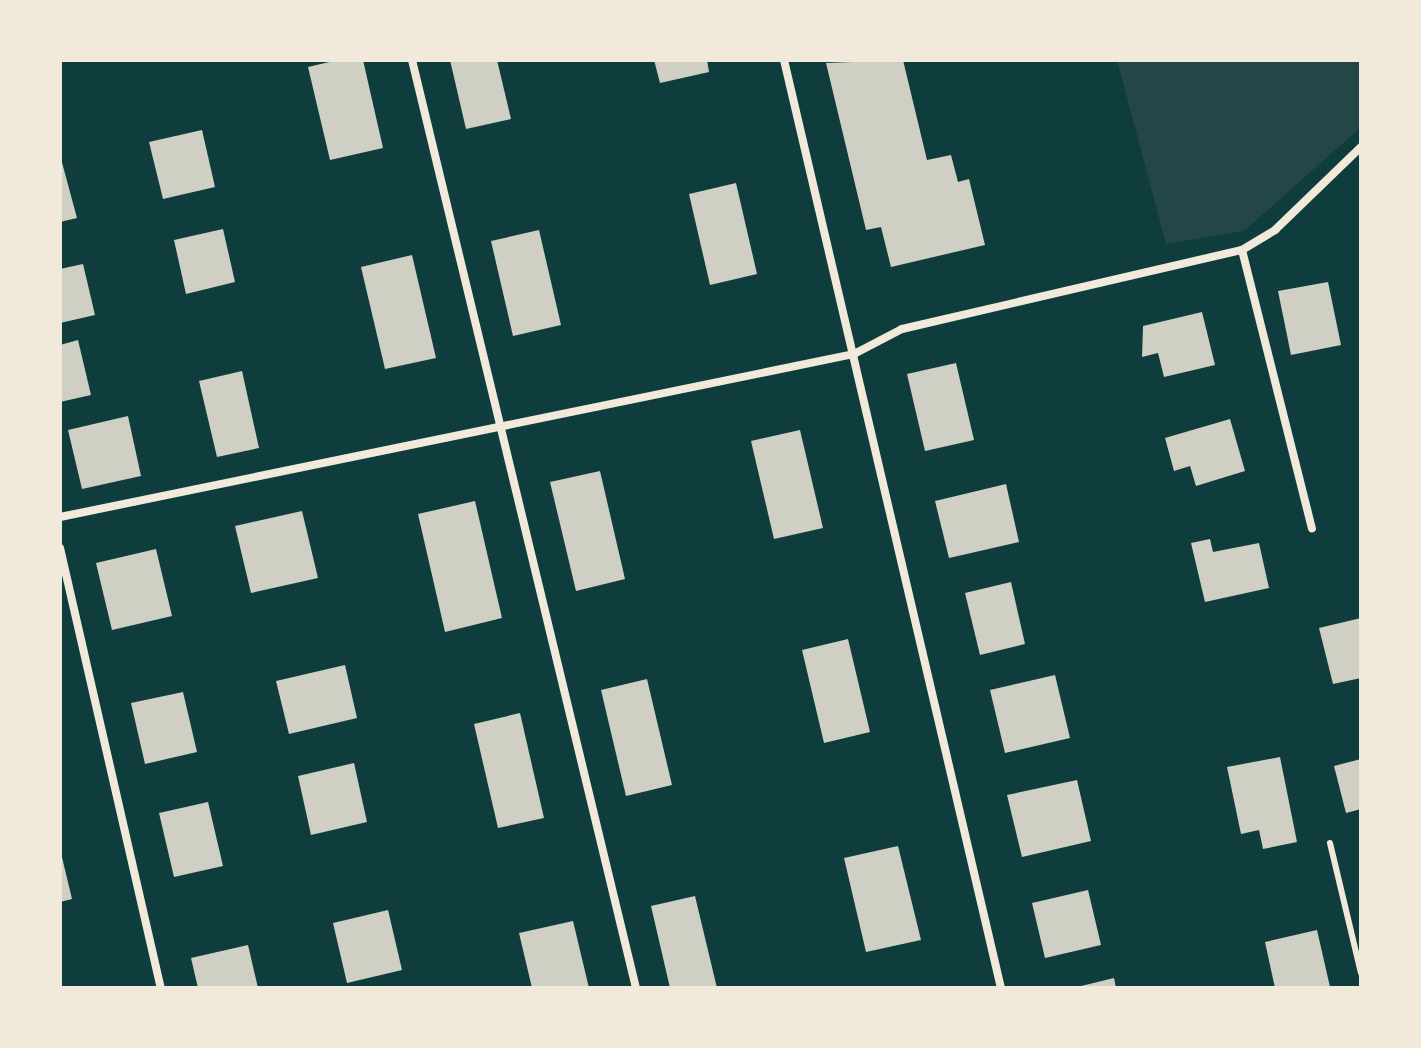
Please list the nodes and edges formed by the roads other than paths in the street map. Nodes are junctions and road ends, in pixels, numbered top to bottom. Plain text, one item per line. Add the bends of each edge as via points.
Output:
1 (412, 60) edge
2 (784, 60) edge
3 (1361, 147) edge
4 (1242, 250) junction
5 (854, 354) junction
6 (498, 422) junction
7 (60, 517) edge
8 (1312, 528) dead end
9 (60, 548) edge
10 (1330, 843) dead end
11 (1361, 973) edge
12 (161, 988) edge
13 (636, 988) edge
14 (1001, 988) edge

1 - 6 street
2 - 5 street
3 - 4 street via 1275,230
4 - 5 street via 902,329
4 - 8 street
5 - 6 street
5 - 14 street
6 - 7 street
6 - 13 street
9 - 12 street
10 - 11 lane

